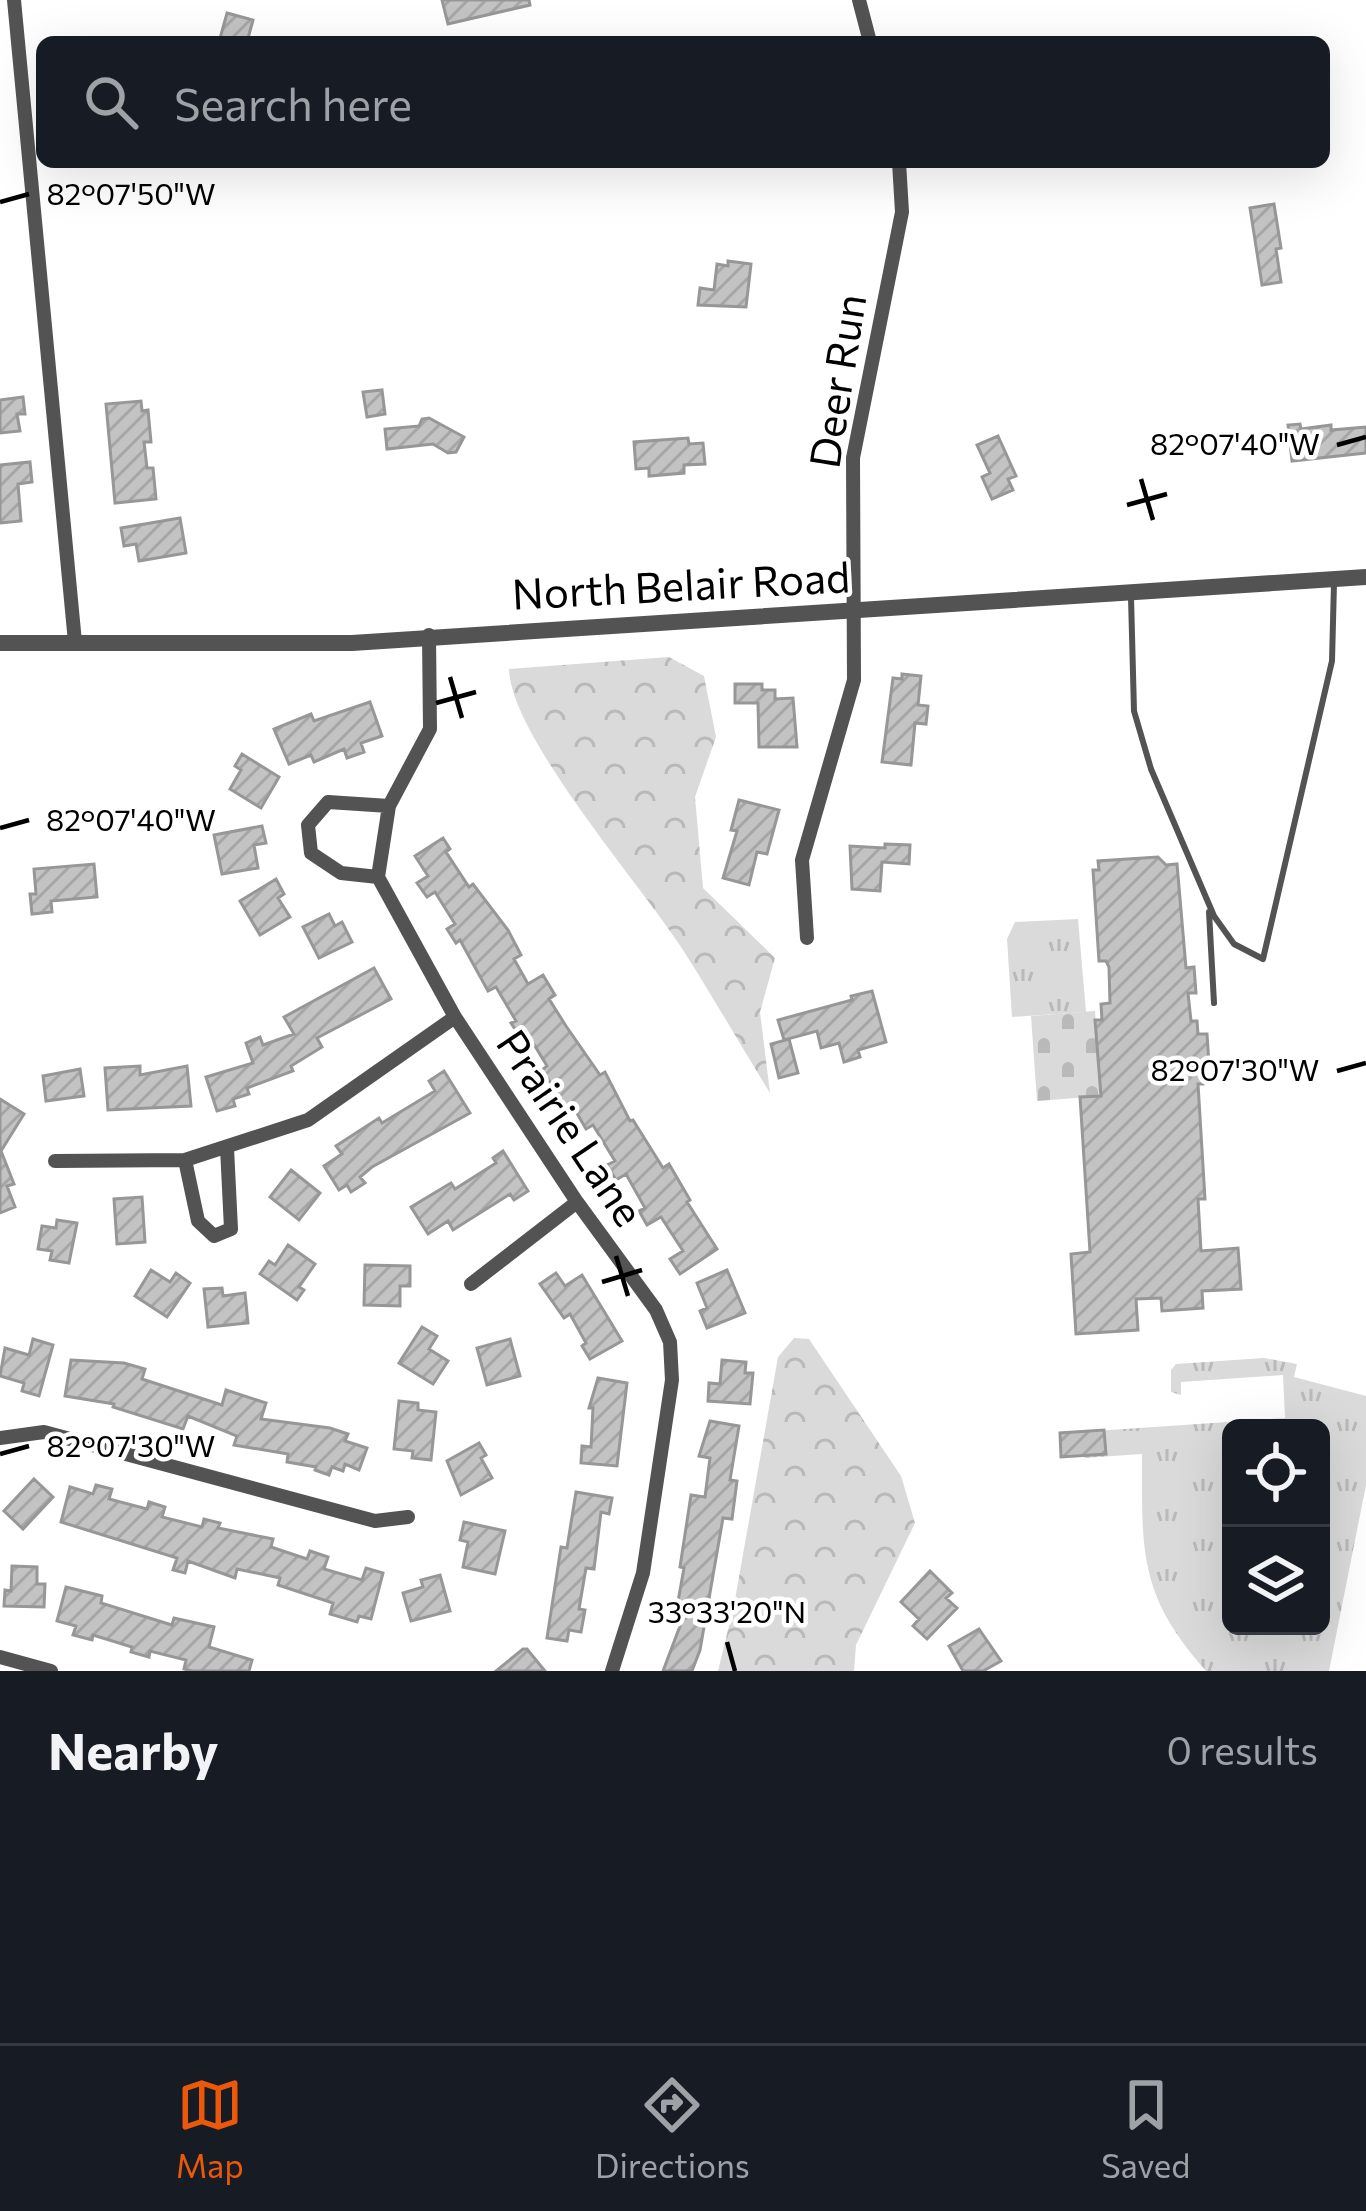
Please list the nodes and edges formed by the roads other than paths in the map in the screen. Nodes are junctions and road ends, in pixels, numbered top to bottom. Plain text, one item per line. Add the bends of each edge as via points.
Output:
1 (14, 0) edge
2 (859, 0) edge
3 (868, 36) edge
4 (899, 168) edge
5 (1366, 577) edge
6 (1334, 579) junction
7 (1131, 593) junction
8 (854, 613) junction
9 (429, 635) junction
10 (75, 643) junction
11 (0, 644) edge
12 (389, 806) junction
13 (378, 877) junction
14 (1208, 903) junction
15 (807, 938) dead end
16 (1214, 1003) dead end
17 (454, 1017) junction
18 (227, 1148) junction
19 (185, 1160) junction
20 (55, 1161) dead end
21 (577, 1202) junction
22 (471, 1284) dead end
23 (0, 1438) edge
24 (408, 1517) dead end
25 (0, 1657) edge
26 (51, 1671) edge
27 (612, 1671) edge

1 - 10 street
2 - 3 street
4 - 8 street, Deer Run via 902,212 853,458
5 - 6 street, North Belair Road
6 - 7 street, North Belair Road
6 - 14 lane via 1332,661 1263,958 1234,944
7 - 8 street, North Belair Road
7 - 14 lane via 1138,724
8 - 9 street, North Belair Road
8 - 15 street, Deer Run via 854,680 802,860
9 - 10 street, North Belair Road via 352,643
9 - 12 street via 430,729
10 - 11 street, North Belair Road
12 - 13 street
12 - 13 street via 328,802 308,825 311,853 341,873
13 - 17 street, Prairie Lane
14 - 16 lane
17 - 18 street via 308,1120
17 - 21 street, Prairie Lane
18 - 19 street
18 - 19 street via 231,1229 214,1236 198,1221
19 - 20 street
21 - 22 street
21 - 27 street, Prairie Lane via 656,1310 670,1342 672,1380 643,1573
23 - 24 street via 44,1432 375,1521
25 - 26 street

